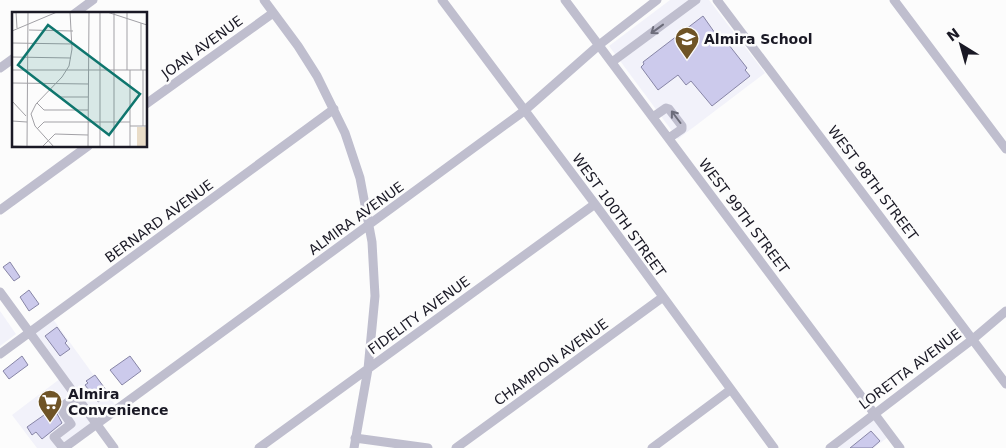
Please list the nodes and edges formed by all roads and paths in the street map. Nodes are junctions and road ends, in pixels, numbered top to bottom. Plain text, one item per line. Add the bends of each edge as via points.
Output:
1 (93, 0) edge
2 (264, 0) edge
3 (442, 0) edge
4 (565, 0) edge
5 (657, 0) edge
6 (696, 0) edge
7 (716, 0) edge
8 (894, 0) edge
9 (77, 12) edge
10 (273, 12) junction
11 (599, 45) junction
12 (12, 59) edge
13 (612, 62) junction
14 (0, 68) edge
15 (148, 103) edge
16 (334, 109) junction
17 (524, 111) junction
18 (653, 117) junction
19 (669, 138) junction
20 (85, 148) edge
21 (1006, 149) edge
22 (594, 204) junction
23 (0, 210) edge
24 (369, 225) junction
25 (0, 292) edge
26 (663, 297) junction
27 (1006, 311) edge
28 (30, 332) junction
29 (973, 339) junction
30 (0, 354) edge
31 (368, 369) junction
32 (1006, 384) edge
33 (730, 390) junction
34 (76, 396) junction
35 (874, 414) junction
36 (96, 424) junction
37 (355, 438) junction
38 (63, 448) edge
39 (114, 448) edge
40 (259, 448) edge
41 (354, 448) edge
42 (428, 448) edge
43 (456, 448) edge
44 (652, 448) edge
45 (774, 448) edge
46 (830, 448) edge
47 (900, 448) edge

1 - 9 street
2 - 10 street
3 - 17 street, WEST 100TH STREET
4 - 11 street, WEST 99TH STREET
5 - 11 street, ALMIRA AVENUE
6 -> 13 street
7 - 29 street, WEST 98TH STREET
8 - 21 street
10 - 15 street, JOAN AVENUE
10 - 16 street via 298,46
11 - 13 street, WEST 99TH STREET
11 - 17 street, ALMIRA AVENUE
12 - 14 street
13 - 18 street, WEST 99TH STREET
16 - 24 street via 360,178
16 - 28 street, BERNARD AVENUE
17 - 22 street, WEST 100TH STREET
17 - 24 street, ALMIRA AVENUE
18 - 19 street, WEST 99TH STREET
19 -> 18 street via 682,129 674,114 666,108
19 - 35 street, WEST 99TH STREET
20 - 23 street
22 - 26 street, WEST 100TH STREET
22 - 31 street, FIDELITY AVENUE
24 - 31 street via 375,296
24 - 36 street, ALMIRA AVENUE
25 - 28 street
26 - 33 street, WEST 100TH STREET
26 - 43 street, CHAMPION AVENUE
27 - 29 street, LORETTA AVENUE
28 - 30 street, BERNARD AVENUE
28 - 34 street
29 - 32 street, WEST 98TH STREET
29 - 35 street, LORETTA AVENUE
31 - 37 street
31 - 40 street, FIDELITY AVENUE
33 - 44 street
33 - 45 street, WEST 100TH STREET
34 - 36 street
34 - 38 street via 60,408 71,424 54,437
35 - 46 street, LORETTA AVENUE
35 - 47 street, WEST 99TH STREET
36 - 38 street, ALMIRA AVENUE
36 - 39 street
37 - 41 street
37 - 42 street

